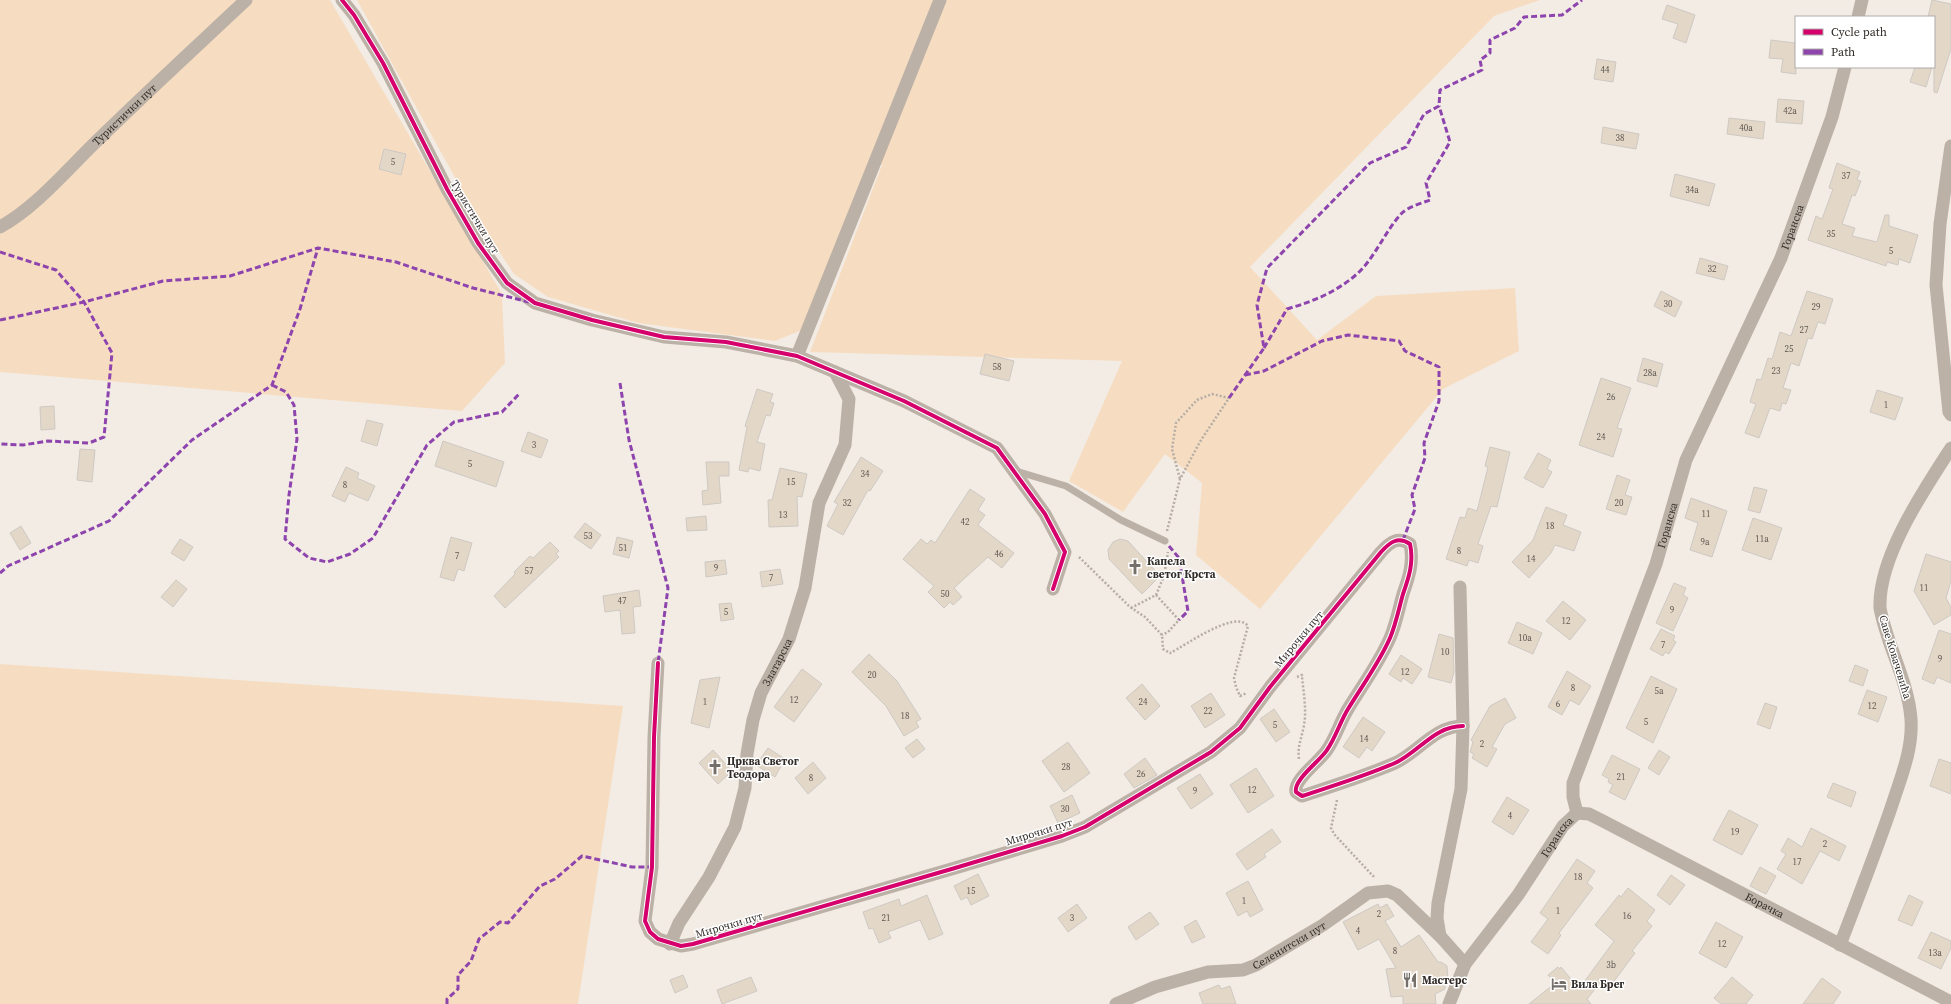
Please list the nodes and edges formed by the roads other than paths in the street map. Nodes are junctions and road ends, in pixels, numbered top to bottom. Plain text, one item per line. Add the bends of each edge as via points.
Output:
1 (246, 0) edge
2 (342, 0) edge
3 (940, 0) edge
4 (1862, 0) edge
5 (1858, 16) edge
6 (1845, 68) edge
7 (1951, 146) edge
8 (0, 227) edge
9 (797, 356) junction
10 (835, 372) junction
11 (1951, 415) edge
12 (1951, 448) edge
13 (1014, 471) junction
14 (1167, 543) road end
15 (1460, 587) dead end
16 (1053, 589) dead end
17 (658, 663) dead end
18 (1463, 726) junction
19 (1577, 812) junction
20 (1440, 936) junction
21 (670, 944) junction
22 (1840, 945) junction
23 (1465, 964) junction
24 (1947, 1002) edge
25 (1116, 1004) edge
26 (1449, 1004) edge

1 - 8 street, Туристички пут via 126,111 35,201
2 - 9 street, Туристички пут via 383,63 447,189 478,243 507,283 535,303 592,320 664,337 726,342
3 - 9 street
4 - 5 street
6 - 19 street, Горанска via 1832,117 1781,258 1686,460 1656,564 1573,783 1573,798
7 - 11 street via 1940,224 1936,285
9 - 10 street, Туристички пут
10 - 13 street, Туристички пут via 904,401 997,448
10 - 21 street, Златарска via 849,399 845,445 819,503 805,588 789,639 761,693 753,720 745,788 735,827 709,877 679,923
12 - 22 street, Саве Ковачевића via 1900,536 1885,573 1879,597 1880,608 1908,698 1911,740 1879,842
13 - 14 lane via 1066,486 1121,520
13 - 16 street, Туристички пут via 1045,514 1064,552
15 - 18 street
17 - 21 street, Мирочки пут via 652,867 645,921 650,932
18 - 20 street via 1461,789 1438,903
18 - 21 street, Мирочки пут via 1443,729 1396,762 1338,784 1299,795 1295,788 1328,748 1347,710 1370,676 1390,638 1411,569 1412,553 1410,544 1403,540 1395,540 1380,552 1270,687 1240,728 1224,743 1085,827 955,868 700,942 682,946
19 - 22 street, Борачка via 1601,820
19 - 23 street, Горанска via 1563,826 1518,895
20 - 23 street, Селенитски пут
20 - 25 street, Селенитски пут via 1397,895 1378,890 1368,893 1323,925 1256,965 1243,970 1208,972 1155,987
22 - 24 street, Борачка
23 - 26 street, Горанска

